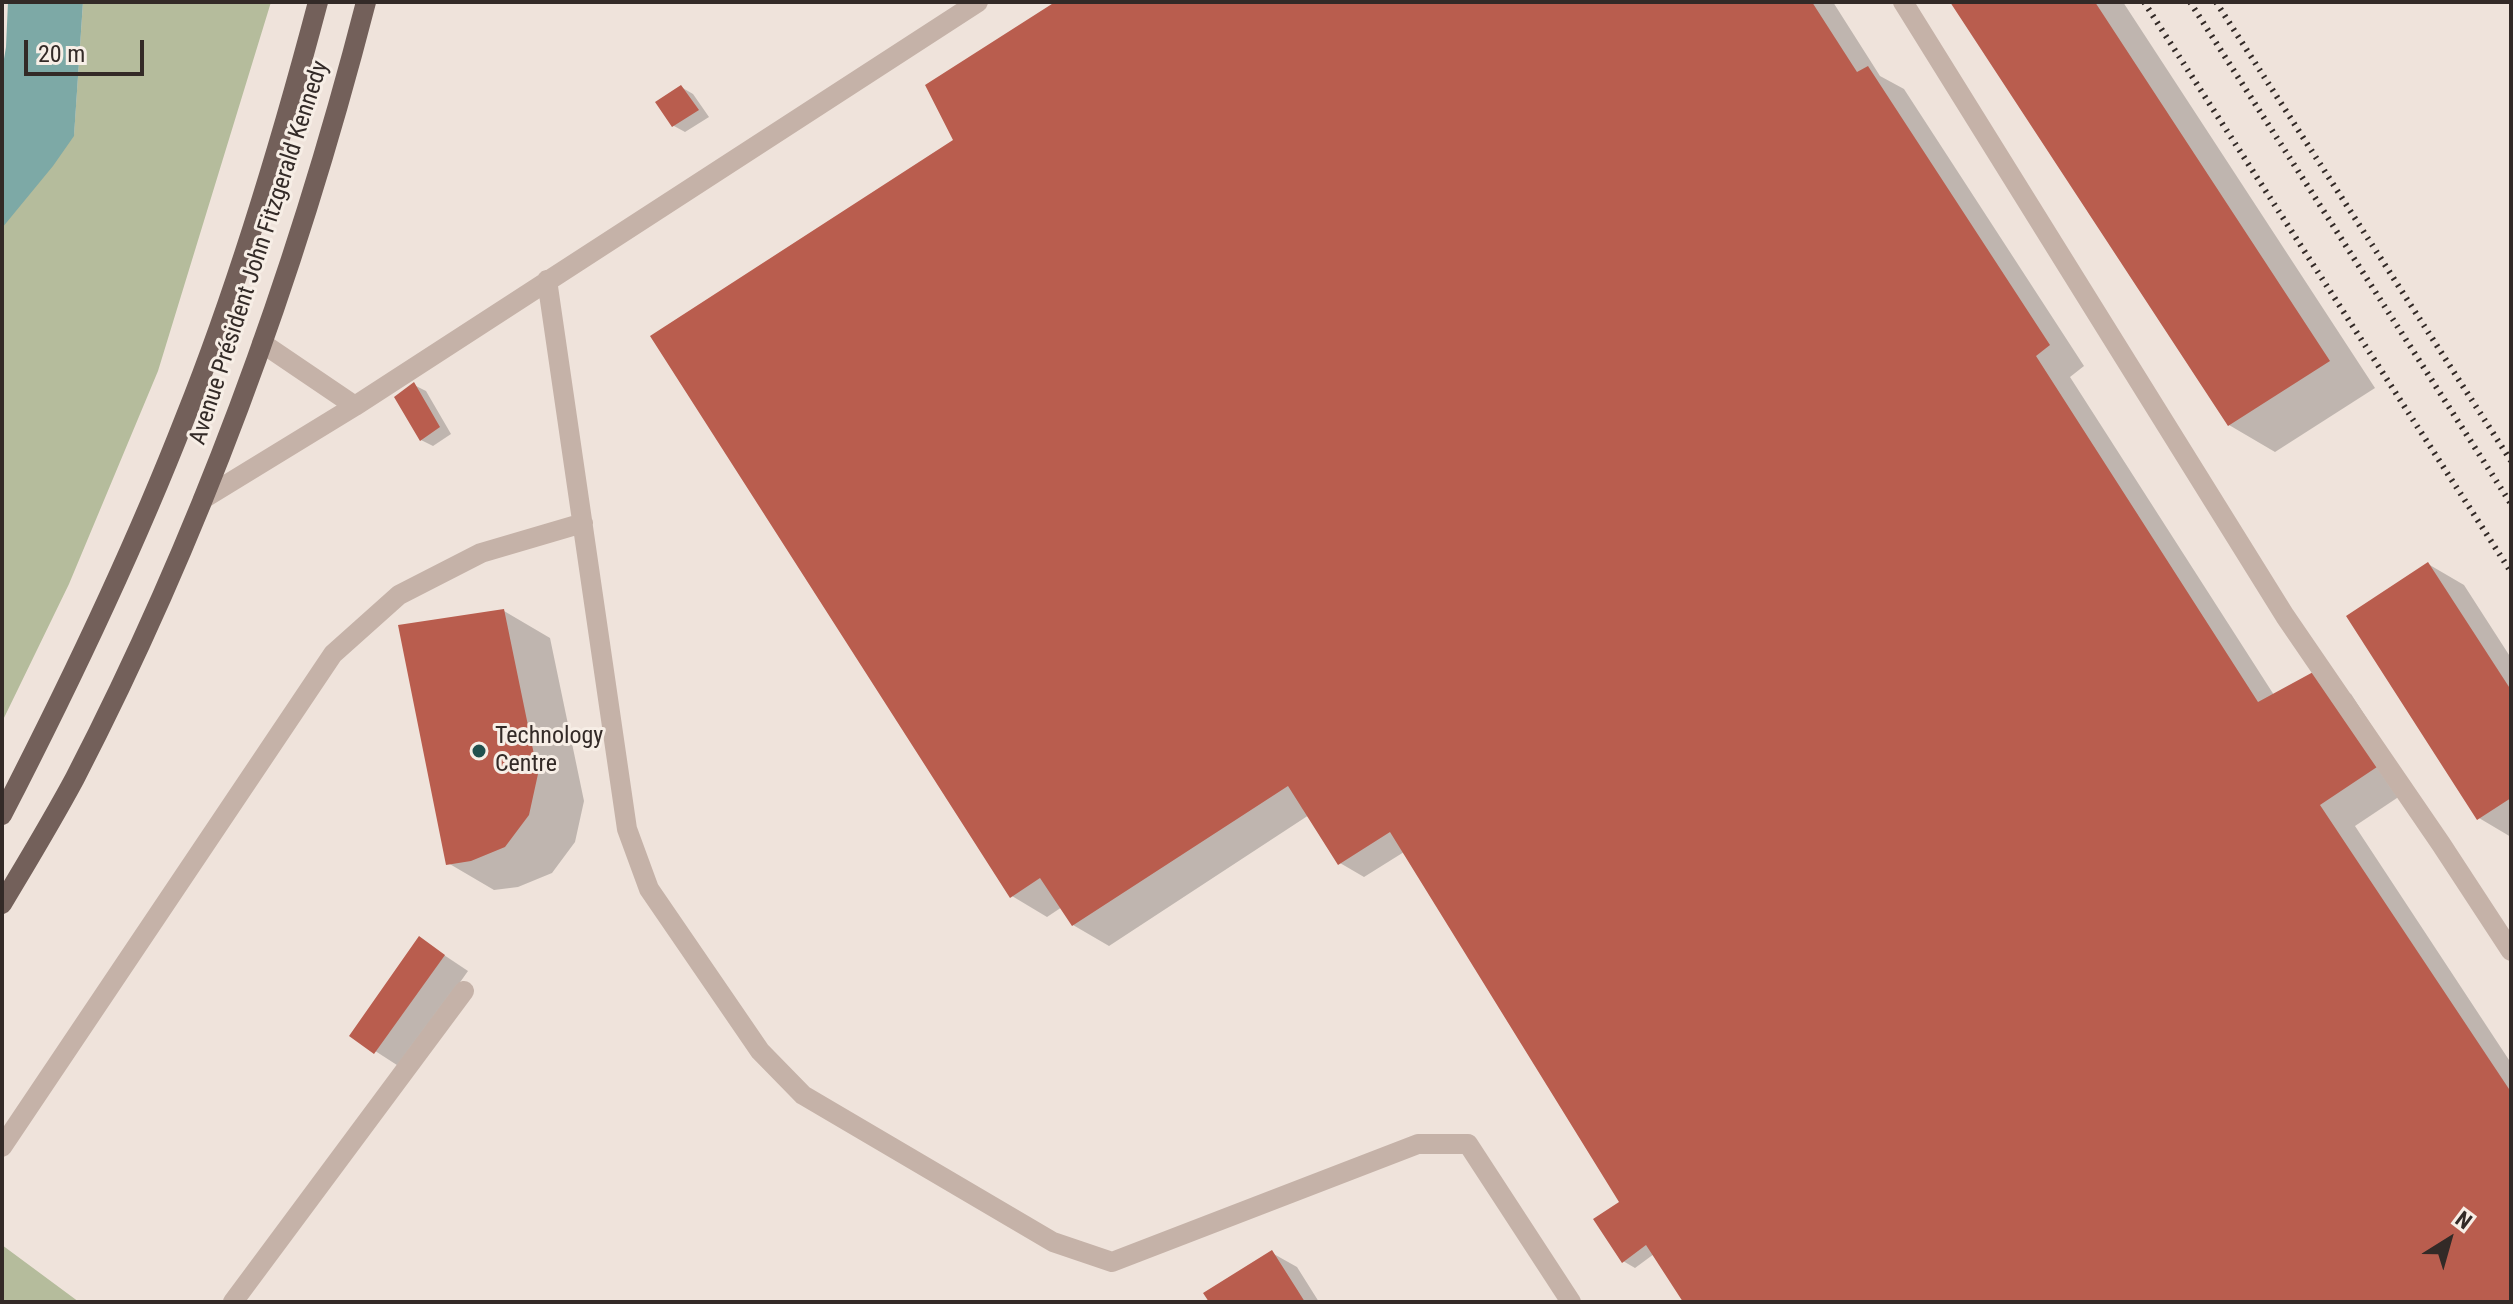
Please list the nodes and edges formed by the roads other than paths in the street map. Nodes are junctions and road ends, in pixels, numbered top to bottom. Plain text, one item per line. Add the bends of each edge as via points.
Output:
1 (318, 2) edge
2 (366, 2) edge
3 (978, 2) edge
4 (1903, 2) edge
5 (547, 280) junction
6 (262, 343) junction
7 (355, 406) junction
8 (203, 499) junction
9 (583, 523) junction
10 (2, 815) edge
11 (2, 904) edge
12 (2511, 951) edge
13 (464, 991) dead end
14 (2, 1147) edge
15 (233, 1302) edge
16 (1571, 1302) edge

1 - 10 main road, Avenue Président John Fitzgerald Kennedy via 267,181 187,415 107,604
2 - 6 main road, Avenue Président John Fitzgerald Kennedy via 312,193
3 - 5 lane
4 - 12 lane via 2285,616
5 - 7 lane
5 - 9 lane
6 - 7 lane
6 - 8 main road, Avenue Président John Fitzgerald Kennedy
7 - 8 lane
8 - 11 main road, Avenue Président John Fitzgerald Kennedy via 92,743
9 - 14 lane via 481,553 399,595 333,654
9 - 16 lane via 627,829 649,889 760,1051 803,1095 1053,1242 1112,1262 1418,1144 1468,1144
13 - 15 lane

